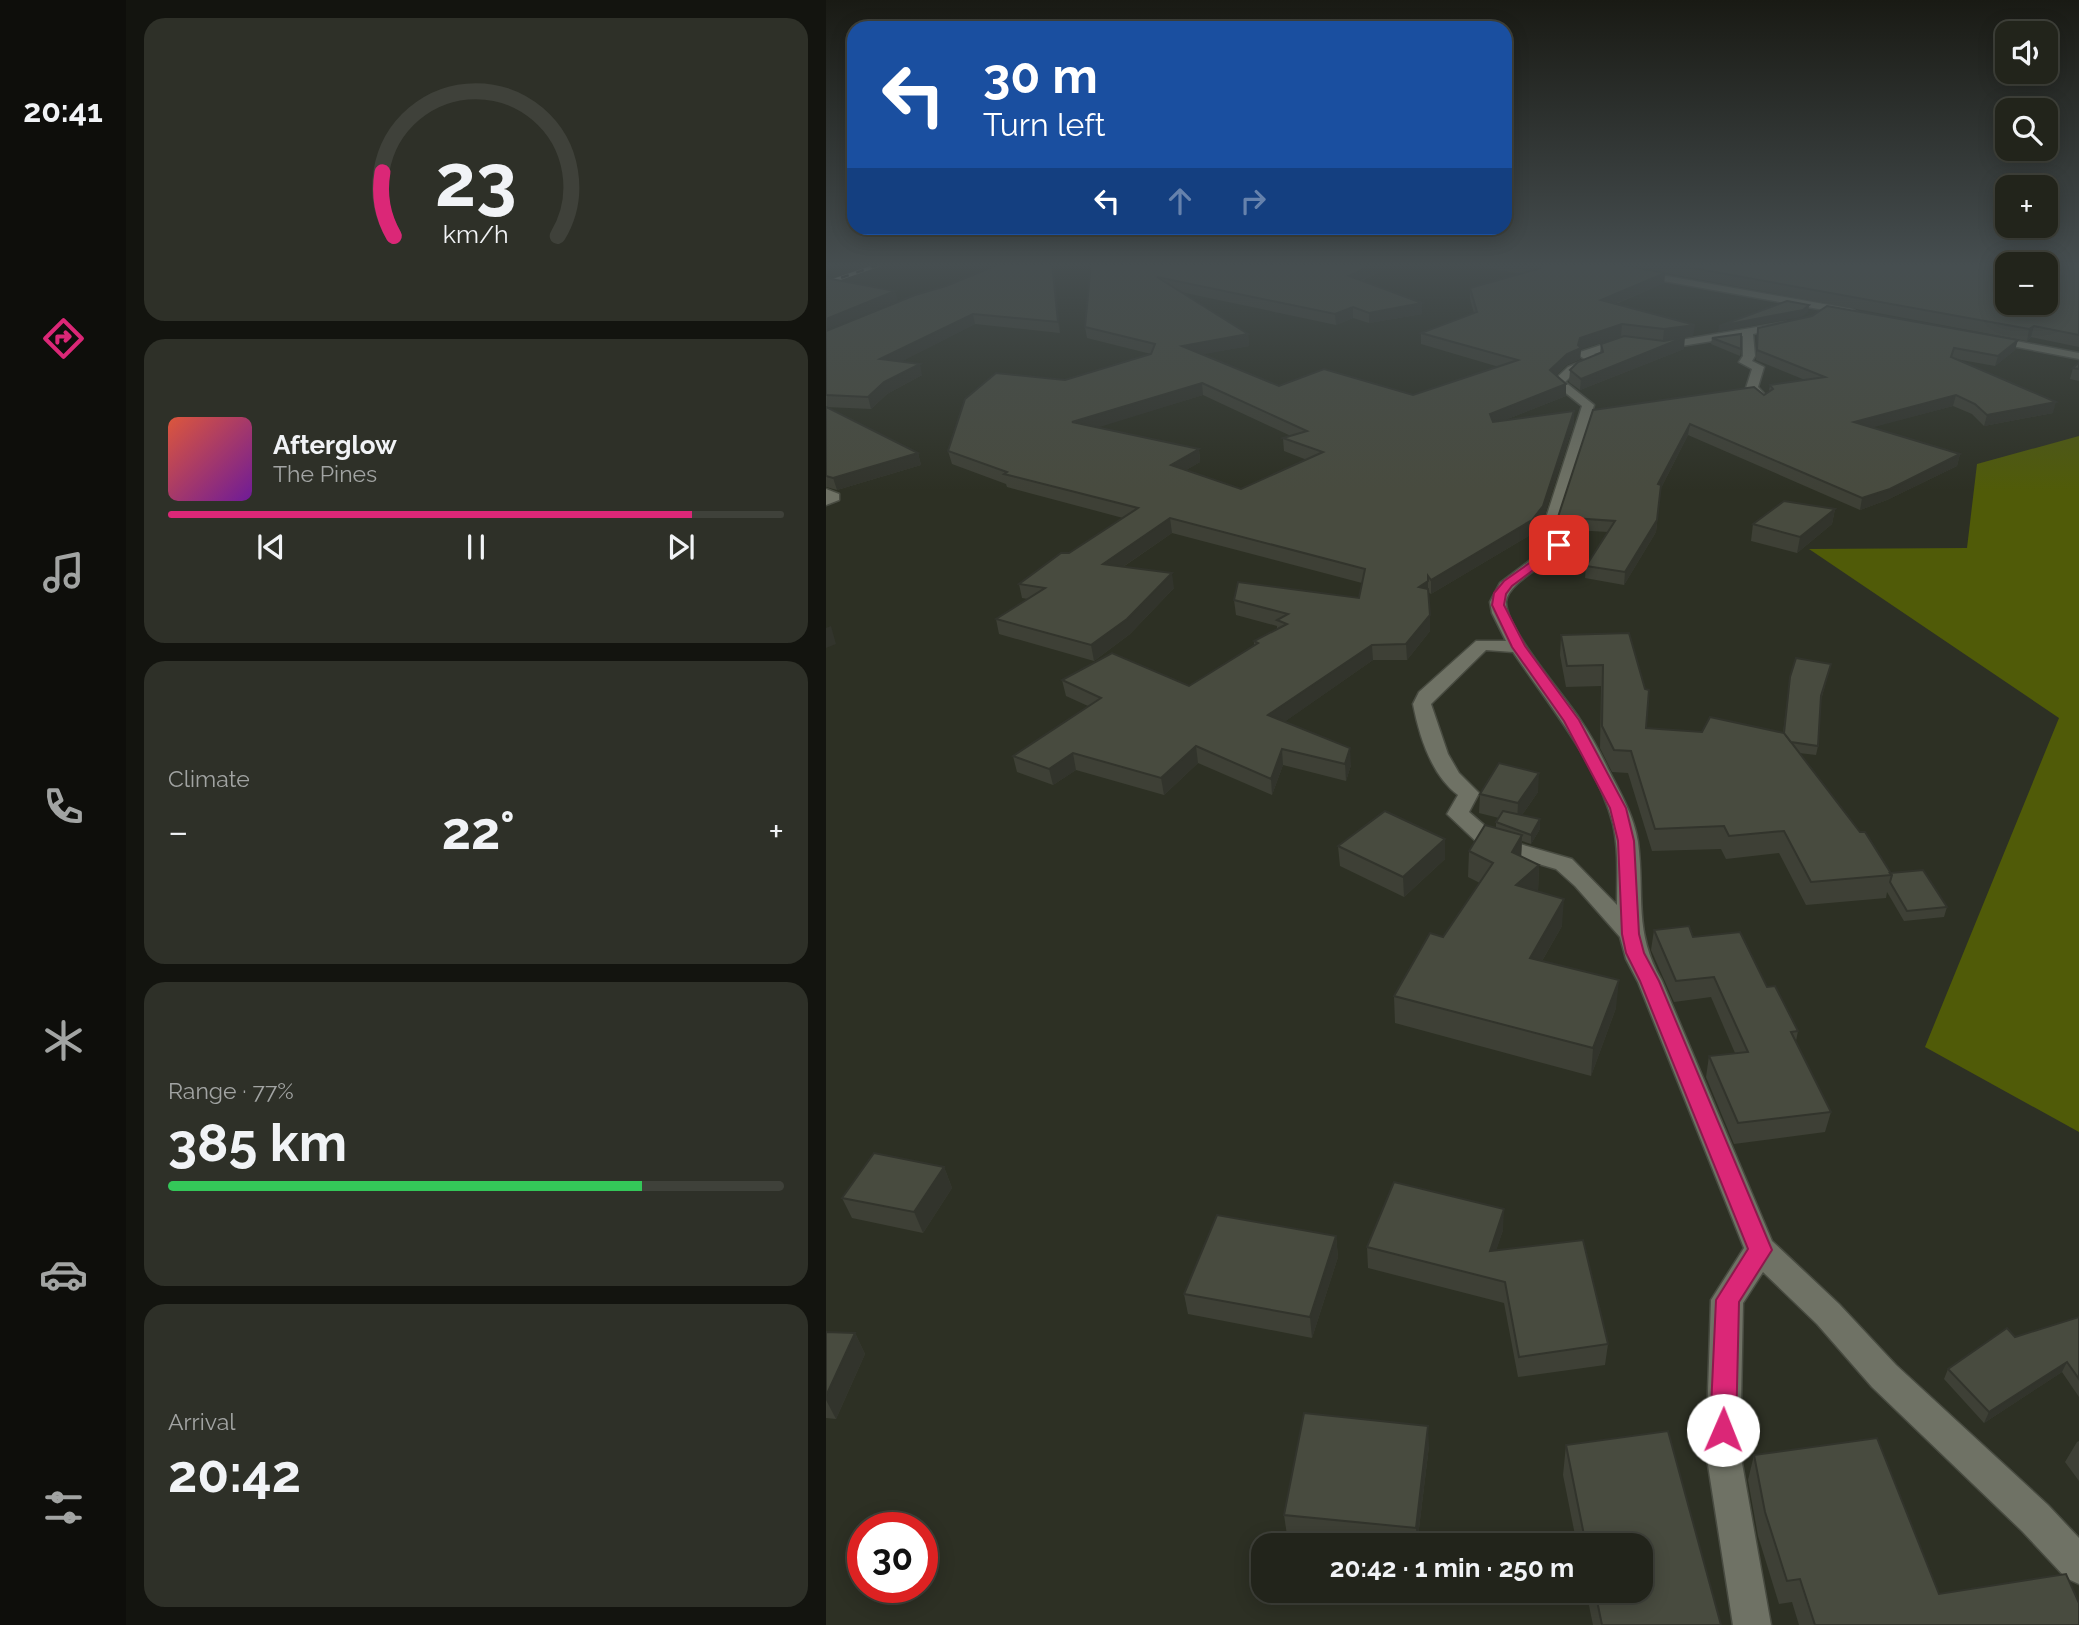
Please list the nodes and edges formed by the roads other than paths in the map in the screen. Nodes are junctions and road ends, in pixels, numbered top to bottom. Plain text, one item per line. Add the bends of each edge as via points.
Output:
1 (1710, 339) edge
2 (1748, 339) edge
3 (1992, 339) edge
4 (2079, 356) edge
5 (1763, 399) edge
6 (826, 493) edge
7 (826, 501) edge
8 (1518, 647) junction
9 (1630, 934) junction
10 (1760, 1250) junction
11 (2079, 1565) edge
12 (1752, 1625) edge

1 - 8 street via 1663,346 1622,341 1584,354 1596,360 1558,382 1588,405 1552,521 1541,537 1559,545 1500,593 1498,605
2 - 5 street via 1745,362 1758,366 1752,388
3 - 4 street
6 - 7 street via 834,497
8 - 9 street via 1571,720 1618,808 1626,841
8 - 9 street via 1482,645 1422,704 1451,780 1469,793 1458,814 1491,843 1564,864
9 - 10 street
10 - 11 street
10 - 12 street via 1727,1300 1723,1439

